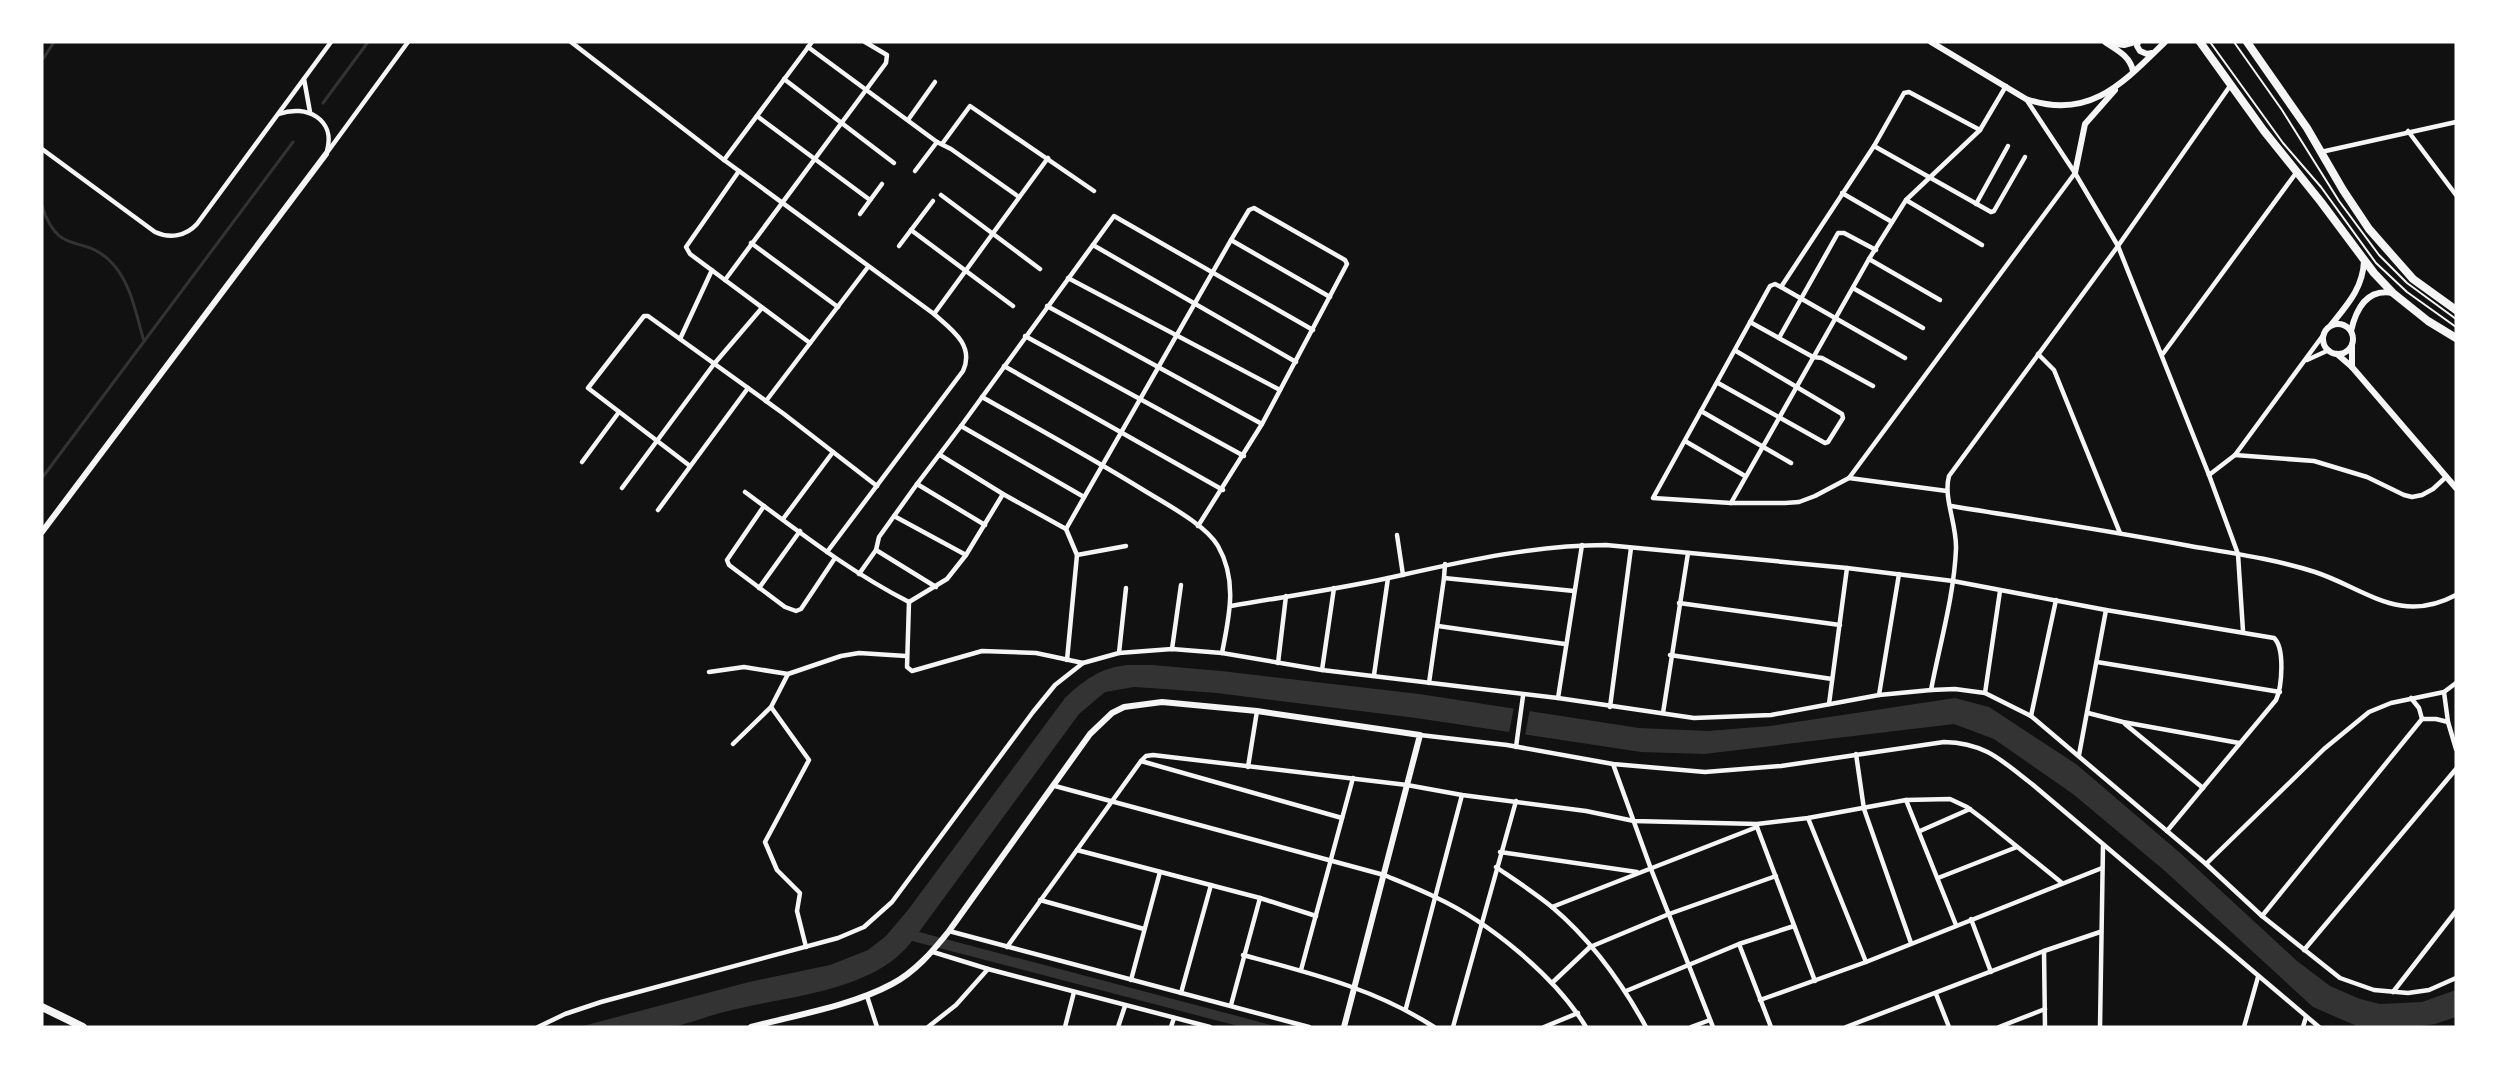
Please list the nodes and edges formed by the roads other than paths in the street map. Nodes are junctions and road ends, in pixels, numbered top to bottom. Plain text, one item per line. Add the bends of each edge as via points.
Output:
1 (331, 42) edge
2 (408, 42) edge
3 (571, 42) edge
4 (865, 42) edge
5 (1931, 42) edge
6 (2106, 42) edge
7 (2136, 42) edge
8 (2165, 42) edge
9 (2200, 42) edge
10 (2210, 42) edge
11 (2234, 42) edge
12 (2247, 42) edge
13 (810, 44) edge
14 (2155, 52) junction
15 (2133, 71) junction
16 (304, 79) junction
17 (784, 79) junction
18 (935, 82) dead end
19 (2121, 84) junction
20 (2006, 86) junction
21 (2230, 86) junction
22 (867, 89) junction
23 (2026, 99) junction
24 (310, 112) junction
25 (279, 114) junction
26 (757, 116) junction
27 (908, 120) junction
28 (2456, 122) edge
29 (841, 123) junction
30 (1980, 130) junction
31 (2408, 131) junction
32 (939, 143) junction
33 (1874, 146) junction
34 (2008, 146) dead end
35 (42, 149) edge
36 (2321, 152) junction
37 (326, 154) junction
38 (2025, 157) dead end
39 (814, 158) junction
40 (1048, 158) junction
41 (724, 160) junction
42 (894, 163) dead end
43 (738, 171) junction
44 (915, 171) dead end
45 (2075, 173) junction
46 (2296, 173) junction
47 (1931, 177) junction
48 (882, 184) dead end
49 (1094, 191) dead end
50 (1842, 193) junction
51 (940, 195) dead end
52 (2456, 195) edge
53 (1019, 197) junction
54 (870, 200) junction
55 (1906, 200) junction
56 (933, 201) dead end
57 (781, 202) junction
58 (1976, 204) junction
59 (860, 214) dead end
60 (1892, 222) junction
61 (911, 230) junction
62 (992, 234) junction
63 (1231, 240) junction
64 (751, 243) junction
65 (1982, 244) dead end
66 (1093, 245) junction
67 (899, 246) dead end
68 (2118, 246) junction
69 (1876, 250) junction
70 (1869, 260) junction
71 (2364, 261) junction
72 (868, 267) junction
73 (1040, 269) dead end
74 (712, 270) junction
75 (965, 270) junction
76 (1212, 272) junction
77 (1068, 278) junction
78 (725, 280) junction
79 (1780, 287) junction
80 (1853, 288) junction
81 (2393, 293) junction
82 (1330, 297) junction
83 (1801, 299) junction
84 (1940, 300) dead end
85 (1194, 305) junction
86 (1013, 306) dead end
87 (1047, 306) junction
88 (838, 307) junction
89 (761, 309) junction
90 (2456, 310) edge
91 (934, 314) junction
92 (1835, 319) junction
93 (2456, 319) edge
94 (1750, 322) junction
95 (2330, 326) junction
96 (2456, 327) edge
97 (1923, 328) dead end
98 (1314, 330) junction
99 (2351, 331) junction
100 (2324, 334) junction
101 (1177, 335) junction
102 (1025, 336) junction
103 (1779, 338) junction
104 (2456, 338) edge
105 (680, 339) junction
106 (810, 343) junction
107 (2352, 345) junction
108 (2329, 350) junction
109 (1736, 351) junction
110 (2038, 354) junction
111 (2337, 354) junction
112 (2162, 355) junction
113 (1813, 357) junction
114 (1905, 358) dead end
115 (2307, 360) junction
116 (1296, 362) junction
117 (714, 364) junction
118 (1004, 366) junction
119 (2352, 367) junction
120 (1157, 368) junction
121 (1718, 383) junction
122 (1874, 386) dead end
123 (1796, 387) junction
124 (748, 388) junction
125 (1280, 390) junction
126 (982, 397) junction
127 (1139, 399) junction
128 (766, 401) junction
129 (1701, 411) junction
130 (619, 412) junction
131 (1779, 416) junction
132 (1262, 424) junction
133 (961, 426) junction
134 (1122, 432) junction
135 (657, 441) junction
136 (1685, 441) junction
137 (1762, 446) junction
138 (833, 452) junction
139 (940, 455) junction
140 (2235, 455) junction
141 (1244, 456) junction
142 (582, 462) dead end
143 (1791, 463) dead end
144 (1102, 465) junction
145 (690, 466) junction
146 (2210, 475) junction
147 (1745, 476) junction
148 (2446, 477) junction
149 (1849, 478) junction
150 (917, 484) junction
151 (877, 486) junction
152 (622, 488) dead end
153 (2456, 488) edge
154 (1223, 490) junction
155 (1947, 491) junction
156 (745, 492) dead end
157 (1003, 494) junction
158 (1084, 497) junction
159 (1731, 503) junction
160 (764, 506) junction
161 (1951, 507) junction
162 (658, 510) dead end
163 (894, 516) junction
164 (783, 519) junction
165 (985, 525) junction
166 (1198, 526) junction
167 (1066, 529) junction
168 (800, 531) junction
169 (42, 532) edge
170 (2120, 533) junction
171 (1397, 535) dead end
172 (1582, 545) junction
173 (1126, 546) dead end
174 (1631, 548) junction
175 (876, 550) junction
176 (826, 552) junction
177 (1688, 553) junction
178 (2238, 554) junction
179 (966, 555) junction
180 (1077, 555) junction
181 (835, 558) junction
182 (1445, 564) junction
183 (1847, 568) junction
184 (859, 574) junction
185 (1899, 574) junction
186 (1403, 575) junction
187 (1388, 578) junction
188 (1444, 578) junction
189 (1953, 581) junction
190 (1181, 585) dead end
191 (936, 587) junction
192 (759, 588) junction
193 (1126, 588) dead end
194 (1334, 588) junction
195 (1574, 591) junction
196 (2000, 591) junction
197 (2456, 595) edge
198 (1286, 596) junction
199 (2056, 600) junction
200 (909, 602) junction
201 (1679, 603) junction
202 (1231, 606) junction
203 (2106, 610) junction
204 (1840, 625) junction
205 (1438, 626) junction
206 (2243, 632) junction
207 (1565, 644) junction
208 (1172, 649) junction
209 (1119, 653) junction
210 (1222, 653) junction
211 (1670, 655) junction
212 (906, 656) junction
213 (1067, 660) junction
214 (2097, 662) junction
215 (1083, 663) junction
216 (1278, 663) junction
217 (1322, 670) junction
218 (709, 672) dead end
219 (788, 674) junction
220 (1374, 675) junction
221 (1832, 679) junction
222 (1429, 683) junction
223 (2456, 683) edge
224 (1931, 690) junction
225 (2280, 692) junction
226 (2445, 692) junction
227 (1985, 693) junction
228 (1879, 695) junction
229 (1523, 696) junction
230 (1558, 698) junction
231 (2411, 698) junction
232 (1829, 704) junction
233 (771, 707) junction
234 (1610, 707) junction
235 (1257, 711) junction
236 (1663, 713) junction
237 (2088, 713) junction
238 (2031, 716) junction
239 (2422, 719) junction
240 (2123, 722) junction
241 (2448, 722) junction
242 (1420, 735) junction
243 (2240, 743) junction
244 (733, 744) dead end
245 (1516, 747) junction
246 (2456, 748) edge
247 (1856, 754) junction
248 (2079, 754) junction
249 (1141, 761) junction
250 (1613, 764) junction
251 (1248, 766) junction
252 (2456, 770) edge
253 (1353, 778) junction
254 (1407, 785) junction
255 (1055, 786) junction
256 (2203, 788) junction
257 (1462, 795) junction
258 (1516, 801) junction
259 (1906, 801) junction
260 (1112, 803) junction
261 (1864, 809) junction
262 (1971, 809) junction
263 (1342, 818) junction
264 (1809, 818) junction
265 (1634, 821) junction
266 (1757, 825) junction
267 (1920, 831) junction
268 (2167, 831) junction
269 (2103, 846) junction
270 (2017, 847) junction
271 (1077, 850) junction
272 (1500, 852) junction
273 (1331, 861) junction
274 (2206, 864) junction
275 (1496, 867) junction
276 (2102, 868) junction
277 (1651, 869) junction
278 (1160, 872) junction
279 (1640, 872) junction
280 (1384, 875) junction
281 (1776, 876) junction
282 (1938, 878) junction
283 (2062, 884) junction
284 (1211, 885) junction
285 (1436, 897) junction
286 (1260, 898) junction
287 (1040, 900) junction
288 (1552, 907) junction
289 (2456, 911) edge
290 (1669, 914) junction
291 (1316, 916) junction
292 (2262, 916) junction
293 (1971, 920) junction
294 (1481, 923) junction
295 (1794, 926) junction
296 (1956, 926) junction
297 (1144, 929) junction
298 (2100, 932) junction
299 (947, 933) junction
300 (1911, 943) junction
301 (1739, 944) junction
302 (806, 947) junction
303 (1007, 947) junction
304 (1590, 947) junction
305 (934, 950) junction
306 (2304, 950) junction
307 (2044, 951) junction
308 (1243, 955) junction
309 (1866, 962) junction
310 (1688, 965) junction
311 (988, 969) junction
312 (1301, 970) junction
313 (1991, 972) junction
314 (2258, 978) junction
315 (2456, 978) edge
316 (1131, 980) junction
317 (1815, 981) junction
318 (1553, 982) junction
319 (1355, 987) junction
320 (1626, 991) junction
321 (1074, 992) junction
322 (2393, 992) junction
323 (1181, 993) junction
324 (1936, 994) junction
325 (867, 996) junction
326 (1760, 1000) junction
327 (1231, 1005) junction
328 (1125, 1006) junction
329 (42, 1007) edge
330 (1406, 1008) junction
331 (2045, 1010) junction
332 (1578, 1013) junction
333 (42, 1014) edge
334 (2306, 1017) junction
335 (64, 1018) junction
336 (1174, 1018) junction
337 (1710, 1020) junction
338 (83, 1027) edge
339 (538, 1027) edge
340 (751, 1027) edge
341 (877, 1027) edge
342 (928, 1027) edge
343 (1065, 1027) edge
344 (1118, 1027) edge
345 (1172, 1027) edge
346 (1210, 1027) edge
347 (1309, 1027) edge
348 (1344, 1027) edge
349 (1434, 1027) edge
350 (1453, 1027) edge
351 (1544, 1027) edge
352 (1586, 1027) edge
353 (1646, 1027) edge
354 (1691, 1027) edge
355 (1713, 1027) edge
356 (1772, 1027) edge
357 (1846, 1027) edge
358 (1949, 1027) edge
359 (1999, 1027) edge
360 (2045, 1027) edge
361 (2100, 1027) edge
362 (2244, 1027) edge
363 (2303, 1027) edge
364 (2319, 1027) edge

1 - 16 street
2 - 37 street
3 - 41 street
4 - 22 street via 888,59
5 - 20 street
6 - 7 street
6 - 15 street via 2123,54
7 - 14 street via 2143,54
8 - 14 street
9 - 21 main road
10 - 96 lane via 2376,263 2407,292
11 - 93 lane via 2379,255 2401,278
12 - 36 main road
13 - 17 street
13 - 22 street
14 - 15 street
15 - 19 street
16 - 24 street
16 - 25 street
17 - 26 street
17 - 29 street
18 - 27 street
19 - 23 street via 2082,105 2043,105
19 - 45 street via 2085,124
20 - 23 street
20 - 30 street
21 - 46 main road
21 - 68 street
22 - 27 street
22 - 29 street
23 - 45 street
24 - 25 street
24 - 37 street via 321,119 327,130
25 - 35 street via 197,224 181,235 158,234
26 - 39 street
26 - 41 street
27 - 32 street
28 - 31 street
29 - 39 street
29 - 42 street
30 - 33 street via 1906,92
30 - 47 street
31 - 36 street
31 - 52 street
32 - 40 street via 970,106
32 - 44 street
32 - 53 street
33 - 47 street
33 - 50 street
34 - 58 street
36 - 90 main road via 2391,256 2413,279
37 - 169 street
38 - 58 street via 1994,211
39 - 54 street
39 - 57 street
40 - 49 street
40 - 53 street
41 - 43 street
43 - 57 street
43 - 74 street via 686,247
45 - 68 street
45 - 149 street
46 - 71 main road
46 - 112 street
47 - 55 street
47 - 58 street
48 - 54 street
50 - 60 street
50 - 79 street
51 - 62 street
53 - 62 street
54 - 59 street
55 - 60 street
55 - 65 street
56 - 61 street
57 - 64 street
57 - 72 street
60 - 69 street
61 - 67 street
61 - 75 street
62 - 73 street
62 - 75 street
63 - 76 street
63 - 82 street
63 - 82 street via 1252,208 1347,261
64 - 78 street
64 - 88 street
66 - 76 street via 1114,216
66 - 77 street
66 - 85 street
68 - 110 street
68 - 112 street
69 - 70 street
69 - 83 street via 1840,232
70 - 80 street
70 - 84 street
71 - 81 main road
71 - 95 street via 2355,294
72 - 88 street
72 - 91 street
74 - 78 street
74 - 105 street
75 - 86 street
75 - 91 street
76 - 85 street
76 - 98 street
77 - 87 street
77 - 101 street
78 - 89 street
79 - 83 street
79 - 94 street via 1770,286
80 - 92 street
80 - 97 street
81 - 99 street via 2379,292 2363,303
81 - 104 main road via 2427,321
82 - 98 street
83 - 92 street
83 - 103 street
85 - 101 street
85 - 116 street
87 - 102 street
87 - 120 street
88 - 106 street
89 - 106 street
89 - 117 street
91 - 151 street via 962,340 967,362
92 - 113 street
92 - 114 street
94 - 103 street
94 - 109 street
95 - 99 street via 2344,325
95 - 100 street
98 - 116 street
99 - 107 street
100 - 108 street
100 - 115 street
101 - 120 street
101 - 125 street
102 - 118 street
102 - 127 street
103 - 113 street
105 - 117 street
105 - 130 street via 648,316 642,317 588,388
106 - 128 street
107 - 111 street
107 - 119 street
108 - 111 street
108 - 115 street
109 - 121 street
109 - 123 street
110 - 155 street via 1952,471
110 - 170 street via 2054,370
111 - 119 street
112 - 146 street
113 - 122 street
113 - 123 street
115 - 140 street
116 - 125 street
117 - 124 street
117 - 135 street
118 - 126 street
118 - 134 street
119 - 148 street
120 - 127 street
120 - 132 street
121 - 129 street
121 - 131 street
123 - 131 street
123 - 131 street via 1843,415 1828,442
124 - 128 street
124 - 145 street
125 - 132 street
126 - 133 street
126 - 144 street
127 - 134 street
127 - 141 street
128 - 138 street
129 - 136 street
129 - 137 street
130 - 135 street
130 - 142 street
131 - 137 street
132 - 141 street
133 - 139 street
133 - 158 street
134 - 144 street
134 - 154 street
135 - 145 street
135 - 152 street
136 - 147 street
136 - 159 street via 1653,498
137 - 143 street
137 - 147 street
138 - 151 street
138 - 164 street
139 - 150 street
139 - 157 street
140 - 146 street
140 - 148 street via 2314,461 2412,496 2433,489
141 - 154 street
144 - 158 street
144 - 166 street
145 - 162 street
146 - 178 street
147 - 159 street
148 - 153 street
149 - 155 street
149 - 159 street via 1799,502
150 - 163 street
150 - 165 street
151 - 176 street
154 - 166 street
155 - 161 street
156 - 160 street
157 - 165 street
157 - 167 street
158 - 167 street
160 - 164 street
160 - 192 street via 727,557 729,565
161 - 170 street
161 - 189 street via 1957,538
163 - 175 street via 879,537
163 - 179 street
164 - 168 street
165 - 179 street
166 - 202 street via 1215,541 1223,556 1231,587
167 - 180 street
168 - 176 street
168 - 192 street
170 - 178 street
171 - 186 street
172 - 174 street
172 - 182 street
172 - 195 street
173 - 180 street
174 - 177 street
174 - 234 street
175 - 184 street
175 - 191 street
176 - 181 street
177 - 183 street
177 - 201 street
178 - 197 street via 2314,572 2399,606 2430,606
178 - 206 street
179 - 191 street
180 - 213 street
181 - 184 street
181 - 192 street via 796,611
182 - 186 street
182 - 188 street
183 - 185 street
183 - 204 street
184 - 200 street
185 - 189 street
185 - 228 street
186 - 187 street
187 - 194 street
187 - 220 street
188 - 195 street
188 - 205 street
189 - 196 street
189 - 224 street
190 - 208 street
191 - 200 street
193 - 209 street
194 - 198 street
194 - 217 street
195 - 207 street
196 - 199 street
196 - 227 street
198 - 202 street
198 - 216 street
199 - 203 street
199 - 238 street
200 - 212 street
201 - 204 street
201 - 211 street
202 - 210 street
203 - 206 street
203 - 214 street
204 - 221 street
205 - 207 street
205 - 222 street
206 - 225 street via 2277,640
207 - 230 street
208 - 209 street
208 - 210 street
209 - 215 street
210 - 216 street
211 - 221 street
211 - 236 street
212 - 213 street via 910,670 982,651 1036,653
212 - 219 street via 850,654
213 - 215 street
214 - 225 street
214 - 237 street
215 - 302 street via 1055,685 1033,712 892,902 864,927
216 - 217 street
217 - 220 street
218 - 219 street via 744,667
219 - 233 street
220 - 222 street
221 - 232 street
222 - 229 street
223 - 226 street
224 - 227 street
224 - 228 street
225 - 243 street
226 - 231 street
226 - 241 street
227 - 238 street
228 - 232 street
229 - 230 street
229 - 245 street
230 - 234 street
231 - 239 street
231 - 274 street via 2378,706 2360,719 2316,756
232 - 236 street via 1771,715 1727,718
233 - 244 street
233 - 302 street via 809,760 765,842 777,870 800,892 797,911
234 - 236 street
235 - 242 street
235 - 251 street
235 - 255 street via 1162,702 1124,707 1090,734
237 - 240 street
237 - 248 street
238 - 248 street
239 - 241 street
239 - 292 street
240 - 243 street
240 - 256 street
241 - 246 street
242 - 245 street
242 - 254 street
243 - 256 street
245 - 250 street
247 - 250 street via 1781,766 1705,772
247 - 261 street
247 - 269 street via 1944,742 1979,747 2008,765
248 - 268 street
249 - 251 street via 1146,756 1163,756
249 - 260 street
249 - 263 street
250 - 265 street
251 - 253 street
252 - 306 street
253 - 254 street
253 - 263 street
254 - 257 street
254 - 280 street
255 - 260 street
255 - 299 street
256 - 268 street
257 - 258 street
257 - 285 street
258 - 265 street
258 - 272 street
259 - 261 street
259 - 262 street via 1950,799
259 - 267 street
260 - 271 street
260 - 273 street
261 - 264 street
261 - 300 street
262 - 267 street
262 - 270 street
263 - 273 street
264 - 266 street
264 - 309 street
265 - 266 street
265 - 277 street
266 - 277 street
266 - 281 street
267 - 282 street
268 - 274 street
269 - 276 street
269 - 314 street
270 - 282 street
270 - 283 street
271 - 278 street
271 - 287 street
272 - 275 street
272 - 279 street
273 - 280 street
273 - 291 street
274 - 292 street
275 - 288 street
275 - 294 street
276 - 283 street
276 - 298 street
277 - 279 street
277 - 290 street
278 - 284 street
278 - 297 street
279 - 288 street
280 - 285 street
280 - 319 street
281 - 290 street
281 - 295 street
282 - 296 street
283 - 293 street
284 - 286 street
284 - 323 street
285 - 294 street
285 - 330 street
286 - 291 street
286 - 308 street
287 - 297 street
287 - 303 street
288 - 304 street
289 - 322 street
290 - 304 street
290 - 310 street
291 - 312 street
292 - 306 street
293 - 296 street
293 - 313 street
294 - 318 street
294 - 350 street
295 - 301 street
295 - 317 street
296 - 300 street
297 - 316 street
298 - 307 street
298 - 361 street
299 - 303 street
299 - 305 street
300 - 309 street
301 - 310 street
301 - 326 street
302 - 339 street via 601,1002
303 - 316 street
304 - 318 street
304 - 320 street
305 - 311 street
305 - 325 street via 909,974
306 - 322 street via 2355,985
307 - 313 street
307 - 331 street
308 - 312 street
308 - 327 street
309 - 317 street
310 - 320 street
310 - 337 street
311 - 321 street
311 - 342 street via 956,1005
312 - 319 street
313 - 324 street
314 - 334 street
314 - 362 street
315 - 322 street via 2419,992
316 - 323 street
317 - 326 street
318 - 332 street
319 - 330 street
319 - 348 street
320 - 353 street
321 - 328 street
321 - 343 street
323 - 327 street
324 - 357 street
324 - 358 street
325 - 340 street
325 - 341 street
326 - 356 street
327 - 347 street
328 - 336 street
328 - 344 street
329 - 335 highway
330 - 349 street
331 - 359 street
331 - 360 street
332 - 351 street
332 - 352 street
333 - 335 highway
334 - 363 street
334 - 364 street
335 - 338 highway
336 - 345 street
336 - 346 street
337 - 354 street
337 - 355 street

